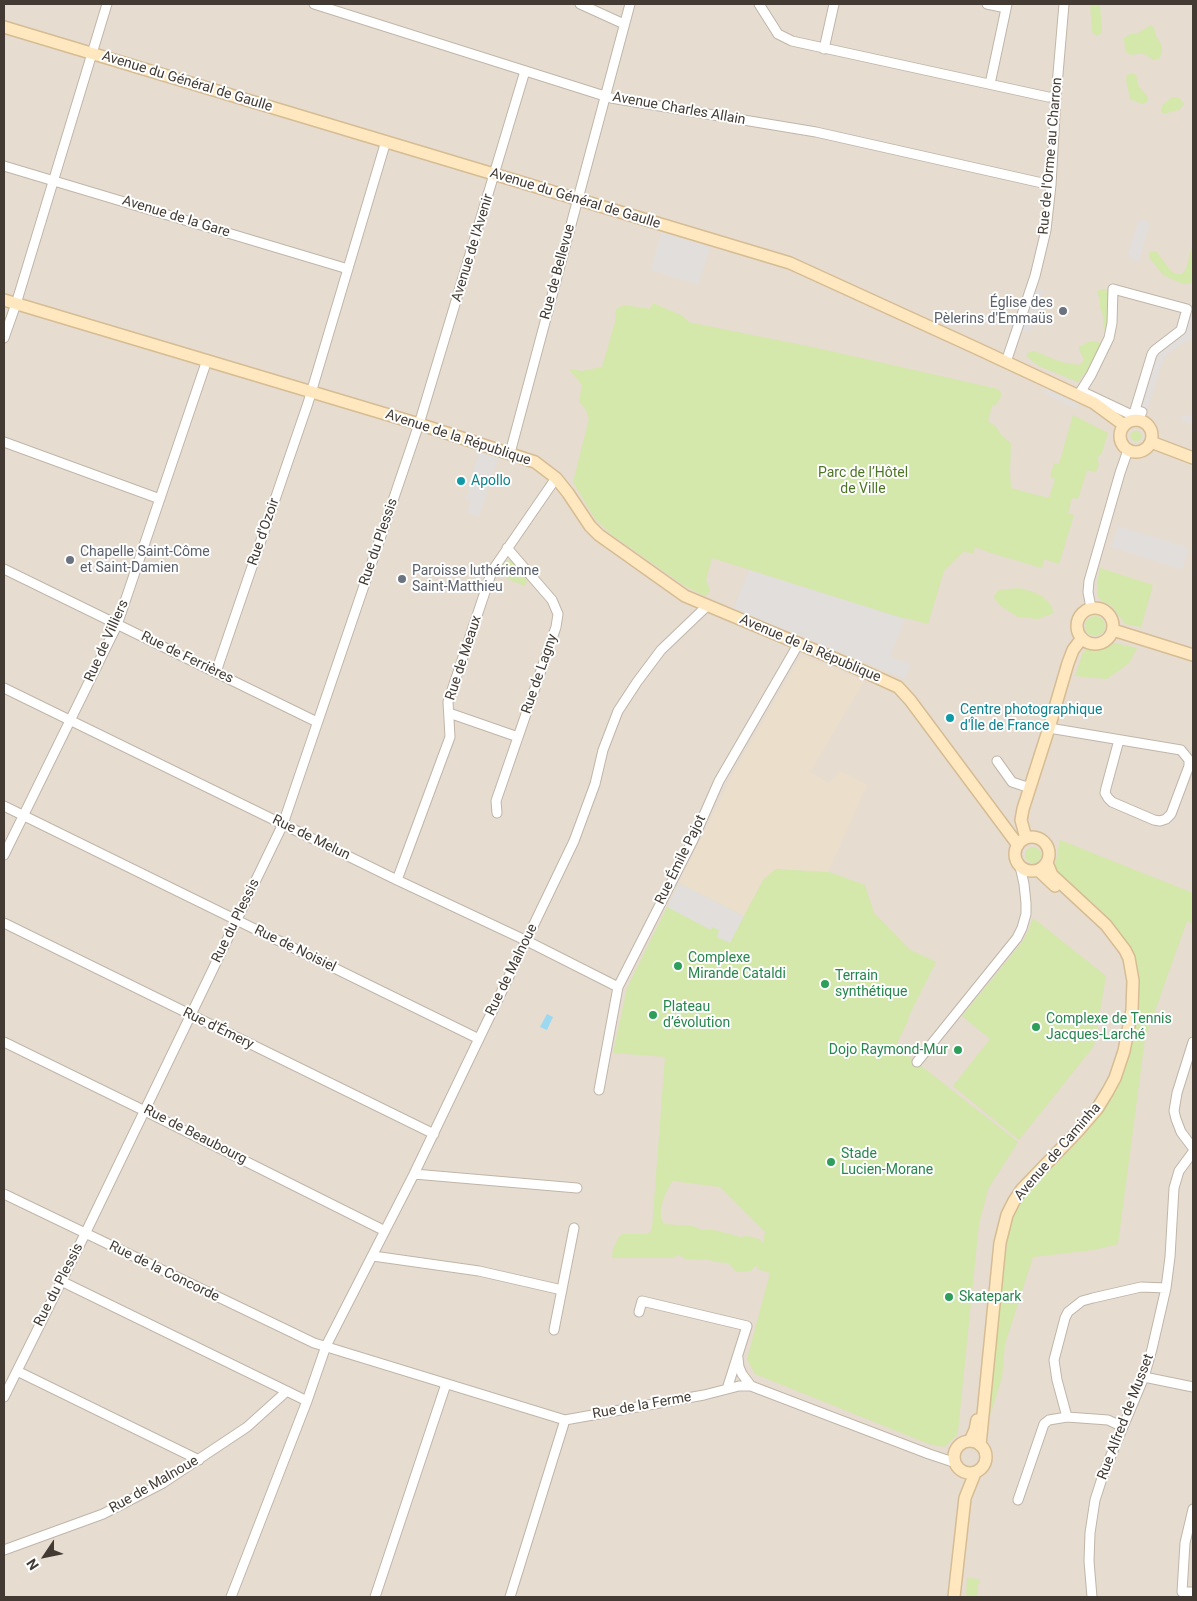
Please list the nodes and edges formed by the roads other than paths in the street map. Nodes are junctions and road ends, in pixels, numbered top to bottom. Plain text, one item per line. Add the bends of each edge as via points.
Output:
1 (107, 4) edge
2 (314, 4) edge
3 (580, 4) edge
4 (630, 4) edge
5 (759, 4) edge
6 (834, 4) edge
7 (987, 4) edge
8 (1064, 4) edge
9 (1006, 6) edge
10 (624, 24) junction
11 (4, 27) edge
12 (824, 49) junction
13 (92, 54) junction
14 (525, 71) junction
15 (990, 84) junction
16 (605, 96) junction
17 (1056, 97) junction
18 (386, 141) junction
19 (4, 166) edge
20 (494, 174) junction
21 (54, 181) junction
22 (1051, 185) junction
23 (577, 200) junction
24 (348, 269) junction
25 (4, 300) edge
26 (16, 304) junction
27 (4, 338) edge
28 (207, 360) junction
29 (1006, 362) junction
30 (1084, 387) joint
31 (311, 392) junction
32 (419, 424) junction
33 (1124, 425) junction
34 (4, 442) edge
35 (1151, 442) junction
36 (1128, 450) junction
37 (510, 453) junction
38 (1193, 458) edge
39 (556, 478) junction
40 (160, 499) junction
41 (507, 548) junction
42 (4, 569) edge
43 (707, 606) junction
44 (1091, 608) junction
45 (117, 625) junction
46 (1113, 630) junction
47 (1082, 638) junction
48 (799, 643) junction
49 (1193, 655) edge
50 (216, 672) junction
51 (4, 688) edge
52 (449, 713) junction
53 (70, 720) junction
54 (317, 722) junction
55 (1049, 728) junction
56 (518, 738) junction
57 (1118, 740) junction
58 (997, 761) dead end
59 (1030, 788) junction
60 (4, 806) edge
61 (497, 813) dead end
62 (23, 816) junction
63 (283, 824) junction
64 (1022, 842) junction
65 (4, 855) edge
66 (1020, 866) junction
67 (1042, 867) junction
68 (397, 880) junction
69 (237, 921) junction
70 (4, 923) edge
71 (527, 941) junction
72 (618, 987) junction
73 (190, 1015) junction
74 (479, 1039) junction
75 (4, 1042) edge
76 (1193, 1042) edge
77 (917, 1062) dead end
78 (599, 1090) dead end
79 (144, 1110) junction
80 (434, 1134) junction
81 (1193, 1148) edge
82 (1193, 1152) edge
83 (414, 1174) junction
84 (577, 1188) dead end
85 (4, 1194) edge
86 (574, 1228) dead end
87 (385, 1231) junction
88 (85, 1234) junction
89 (373, 1256) junction
90 (61, 1281) junction
91 (1166, 1288) junction
92 (562, 1290) junction
93 (639, 1312) dead end
94 (554, 1330) dead end
95 (326, 1346) junction
96 (738, 1358) junction
97 (17, 1371) junction
98 (1144, 1376) junction
99 (446, 1384) junction
100 (751, 1386) junction
101 (1193, 1387) edge
102 (727, 1389) junction
103 (287, 1391) junction
104 (4, 1397) edge
105 (307, 1401) junction
106 (1068, 1417) junction
107 (565, 1420) junction
108 (1123, 1427) junction
109 (975, 1443) junction
110 (199, 1460) junction
111 (957, 1466) junction
112 (975, 1473) junction
113 (965, 1498) junction
114 (1018, 1500) dead end
115 (1193, 1509) edge
116 (4, 1550) edge
117 (1193, 1592) edge
118 (231, 1597) edge
119 (375, 1597) edge
120 (510, 1597) edge
121 (954, 1597) edge
122 (1092, 1597) edge

1 - 13 street
2 - 14 street, Avenue Charles Allain
3 - 10 street
4 - 10 street, Rue de Bellevue
5 - 12 street via 778,34
6 - 12 street
7 - 9 street
8 - 17 street, Rue de l'Orme au Charron
9 - 15 street
10 - 16 street, Rue de Bellevue
11 - 13 street, Avenue du Général de Gaulle
12 - 15 street
13 - 18 street, Avenue du Général de Gaulle
13 - 21 street
14 - 16 street, Avenue Charles Allain
14 - 20 street, Avenue de l'Avenir
15 - 17 street
16 - 22 street, Avenue Charles Allain via 816,132
16 - 23 street, Rue de Bellevue
17 - 22 street, Rue de l'Orme au Charron
18 - 20 street, Avenue du Général de Gaulle
18 - 24 street, Rue d'Ozoir
19 - 21 street, Avenue de la Gare
20 - 23 street, Avenue du Général de Gaulle
20 - 32 street, Avenue de l'Avenir
21 - 24 street, Avenue de la Gare
21 - 26 street
22 - 29 street, Rue de l'Orme au Charron via 1046,230 1035,276
23 - 29 street, Avenue du Général de Gaulle via 790,262
23 - 37 street, Rue de Bellevue
24 - 31 street, Rue d'Ozoir
25 - 26 street, Avenue de la République
26 - 27 street
26 - 28 street, Avenue de la République
28 - 31 street, Avenue de la République
28 - 40 street, Rue de Villiers
29 - 33 street, Avenue du Général de Gaulle via 1094,403
30 - 30 street via 1112,328 1113,289 1187,310 1181,330 1152,354 1135,410 1142,412 1139,417 1081,391
31 - 32 street, Avenue de la République
31 - 50 street, Rue d'Ozoir
32 - 37 street, Avenue de la République
32 - 54 street, Rue du Plessis
33 - 35 street via 1133,420 1142,421 1152,431
33 - 36 street via 1120,438
34 - 40 street
35 - 36 street via 1139,452
35 - 38 street
36 - 44 street via 1089,581
37 - 39 street, Avenue de la République via 534,462
39 - 41 street, Rue de Meaux
39 - 43 street, Avenue de la République via 599,535 685,596
40 - 45 street, Rue de Villiers
41 - 52 street, Rue de Meaux via 492,571 448,702
41 - 56 street, Rue de Lagny via 552,600 558,614
42 - 45 street, Rue de Ferrières
43 - 48 street, Avenue de la République
43 - 71 street, Rue de Malnoue via 661,650 618,711 603,750 586,813
44 - 46 street via 1097,607 1108,613 1114,624
44 - 47 street via 1078,618 1077,629
45 - 50 street, Rue de Ferrières
45 - 53 street, Rue de Villiers
46 - 47 street via 1103,643 1092,644
46 - 49 street
47 - 55 street via 1068,662
48 - 64 street, Avenue de la République via 902,690 979,792
48 - 72 street, Rue Émile Pajot via 719,780 693,840
50 - 54 street, Rue de Ferrières
51 - 53 street, Rue de Melun
52 - 56 street
52 - 68 street, Rue de Meaux via 450,737
53 - 62 street, Rue de Villiers
53 - 63 street, Rue de Melun
54 - 63 street, Rue du Plessis
55 - 57 street
55 - 59 street
56 - 61 street, Rue de Lagny via 496,801
57 - 57 street via 1105,793 1108,798 1154,820 1166,819 1171,814 1189,766 1186,754 1181,750
58 - 59 street via 1012,782
59 - 64 street via 1021,820
60 - 62 street, Rue de Noisiel
62 - 65 street, Rue de Villiers
62 - 69 street, Rue de Noisiel
63 - 68 street, Rue de Melun
63 - 69 street, Rue du Plessis
64 - 66 street via 1015,856
64 - 67 street via 1035,837 1044,842 1049,856
66 - 67 street via 1030,871
66 - 77 street via 1026,914 1017,938
67 - 109 street, Avenue de Caminha via 1106,925 1125,950 1133,981 1132,1010 1124,1052 1108,1091 1078,1132 1022,1189 1007,1215 1000,1243
68 - 71 street, Rue de Melun
69 - 73 street, Rue du Plessis
69 - 74 street, Rue de Noisiel
70 - 73 street, Rue d'Émery
71 - 72 street, Rue de Melun
71 - 74 street, Rue de Malnoue
72 - 78 street, Rue Émile Pajot
73 - 79 street, Rue du Plessis
73 - 80 street, Rue d'Émery
74 - 80 street, Rue de Malnoue
75 - 79 street, Rue de Beaubourg
76 - 81 street via 1174,1111 1181,1132
79 - 87 street, Rue de Beaubourg
79 - 88 street, Rue du Plessis
80 - 83 street, Rue de Malnoue
82 - 91 street, Rue Alfred de Musset via 1179,1171 1174,1188
83 - 84 street
83 - 87 street, Rue de Malnoue
85 - 88 street, Rue de la Concorde
86 - 92 street
87 - 89 street, Rue de Malnoue
88 - 90 street, Rue du Plessis
88 - 95 street, Rue de la Concorde via 297,1336
89 - 92 street via 479,1270
89 - 95 street, Rue de Malnoue
90 - 97 street, Rue du Plessis
90 - 103 street
91 - 98 street, Rue Alfred de Musset
91 - 106 street via 1141,1287 1093,1298 1082,1301 1068,1312 1054,1360
92 - 94 street
93 - 96 street via 642,1301 747,1326
95 - 99 street, Rue de la Ferme
95 - 105 street, Rue de Malnoue
96 - 100 street via 738,1367
96 - 102 street
97 - 104 street, Rue du Plessis
97 - 110 street
98 - 101 street
98 - 108 street, Rue Alfred de Musset
99 - 107 street, Rue de la Ferme
99 - 119 street
100 - 102 street, Rue de la Ferme
100 - 111 street, Rue de la Ferme
102 - 107 street, Rue de la Ferme
103 - 105 street
103 - 110 street, Rue de Malnoue via 247,1427
105 - 118 street, Rue de Malnoue
106 - 108 street via 1108,1420
106 - 114 street via 1044,1424
107 - 120 street
108 - 122 street, Rue Alfred de Musset via 1095,1500 1089,1561
109 - 111 street via 960,1444 956,1448
109 - 112 street via 986,1454 983,1468
110 - 116 street, Rue de Malnoue via 103,1514
111 - 112 street via 964,1473
111 - 113 street
112 - 113 street
113 - 121 street
115 - 117 street via 1185,1543 1182,1592

